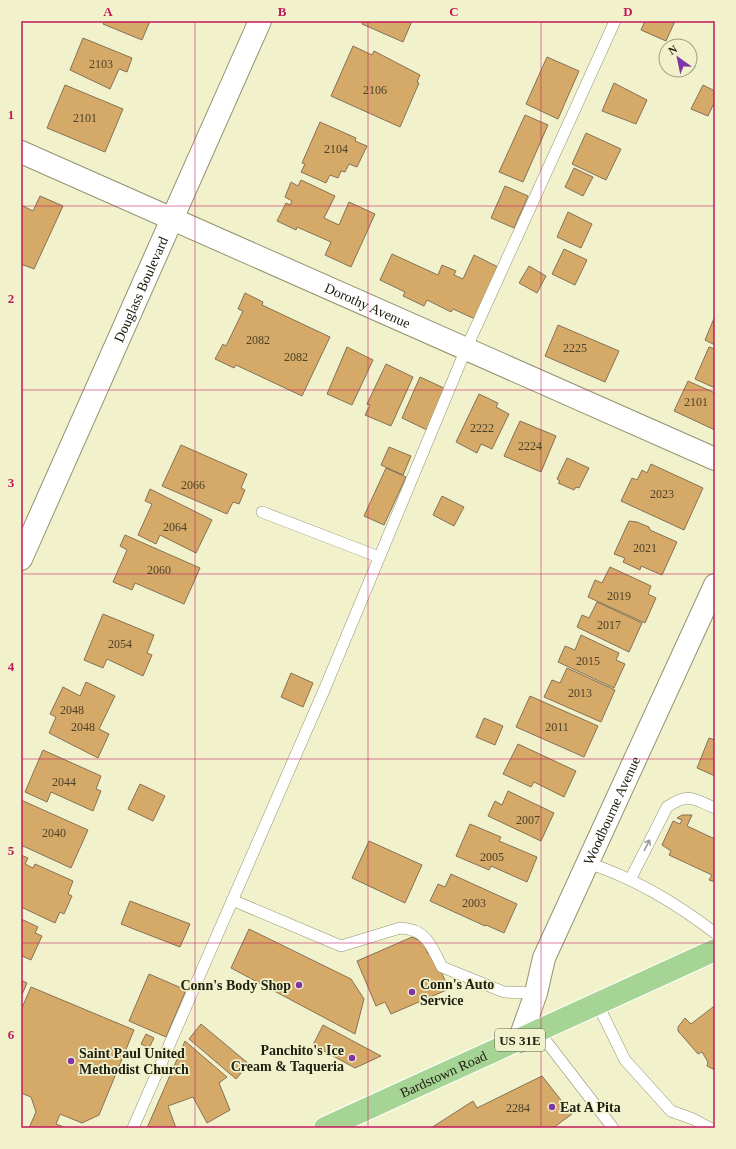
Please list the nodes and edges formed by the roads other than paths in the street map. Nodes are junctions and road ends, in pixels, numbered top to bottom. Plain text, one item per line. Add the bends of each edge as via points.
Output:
1 (260, 21) edge
2 (615, 21) edge
3 (21, 152) edge
4 (172, 219) junction
5 (466, 349) junction
6 (715, 459) edge
7 (262, 512) dead end
8 (380, 557) junction
9 (21, 559) edge
10 (715, 585) edge
11 (715, 808) edge
12 (588, 863) junction
13 (630, 880) junction
14 (232, 900) junction
15 (715, 933) edge
16 (715, 950) edge
17 (536, 993) junction
18 (598, 1005) junction
19 (539, 1032) junction
20 (519, 1041) junction
21 (328, 1127) edge
22 (133, 1128) edge
23 (613, 1128) edge
24 (710, 1128) edge

1 - 4 street, Douglass Boulevard
2 - 5 lane
3 - 4 street, Dorothy Avenue
4 - 5 street, Dorothy Avenue
4 - 9 street, Douglass Boulevard
5 - 6 street, Dorothy Avenue
5 - 8 lane
7 - 8 lane
8 - 14 lane
10 - 12 street, Woodbourne Avenue
13 -> 11 lane via 667,807 678,799 688,797
12 - 13 lane
12 - 17 street, Woodbourne Avenue via 544,958
13 - 15 lane via 652,890
14 - 17 lane via 341,946 400,928 408,928 427,938 442,967 504,992
14 - 22 lane
16 - 18 main road, Bardstown Road / US 31E
17 - 20 street, Woodbourne Avenue
18 - 19 main road, Bardstown Road / US 31E
18 - 24 lane via 625,1060 671,1111
19 - 20 main road, Bardstown Road / US 31E
19 - 23 lane
20 - 21 main road, Bardstown Road / US 31E

